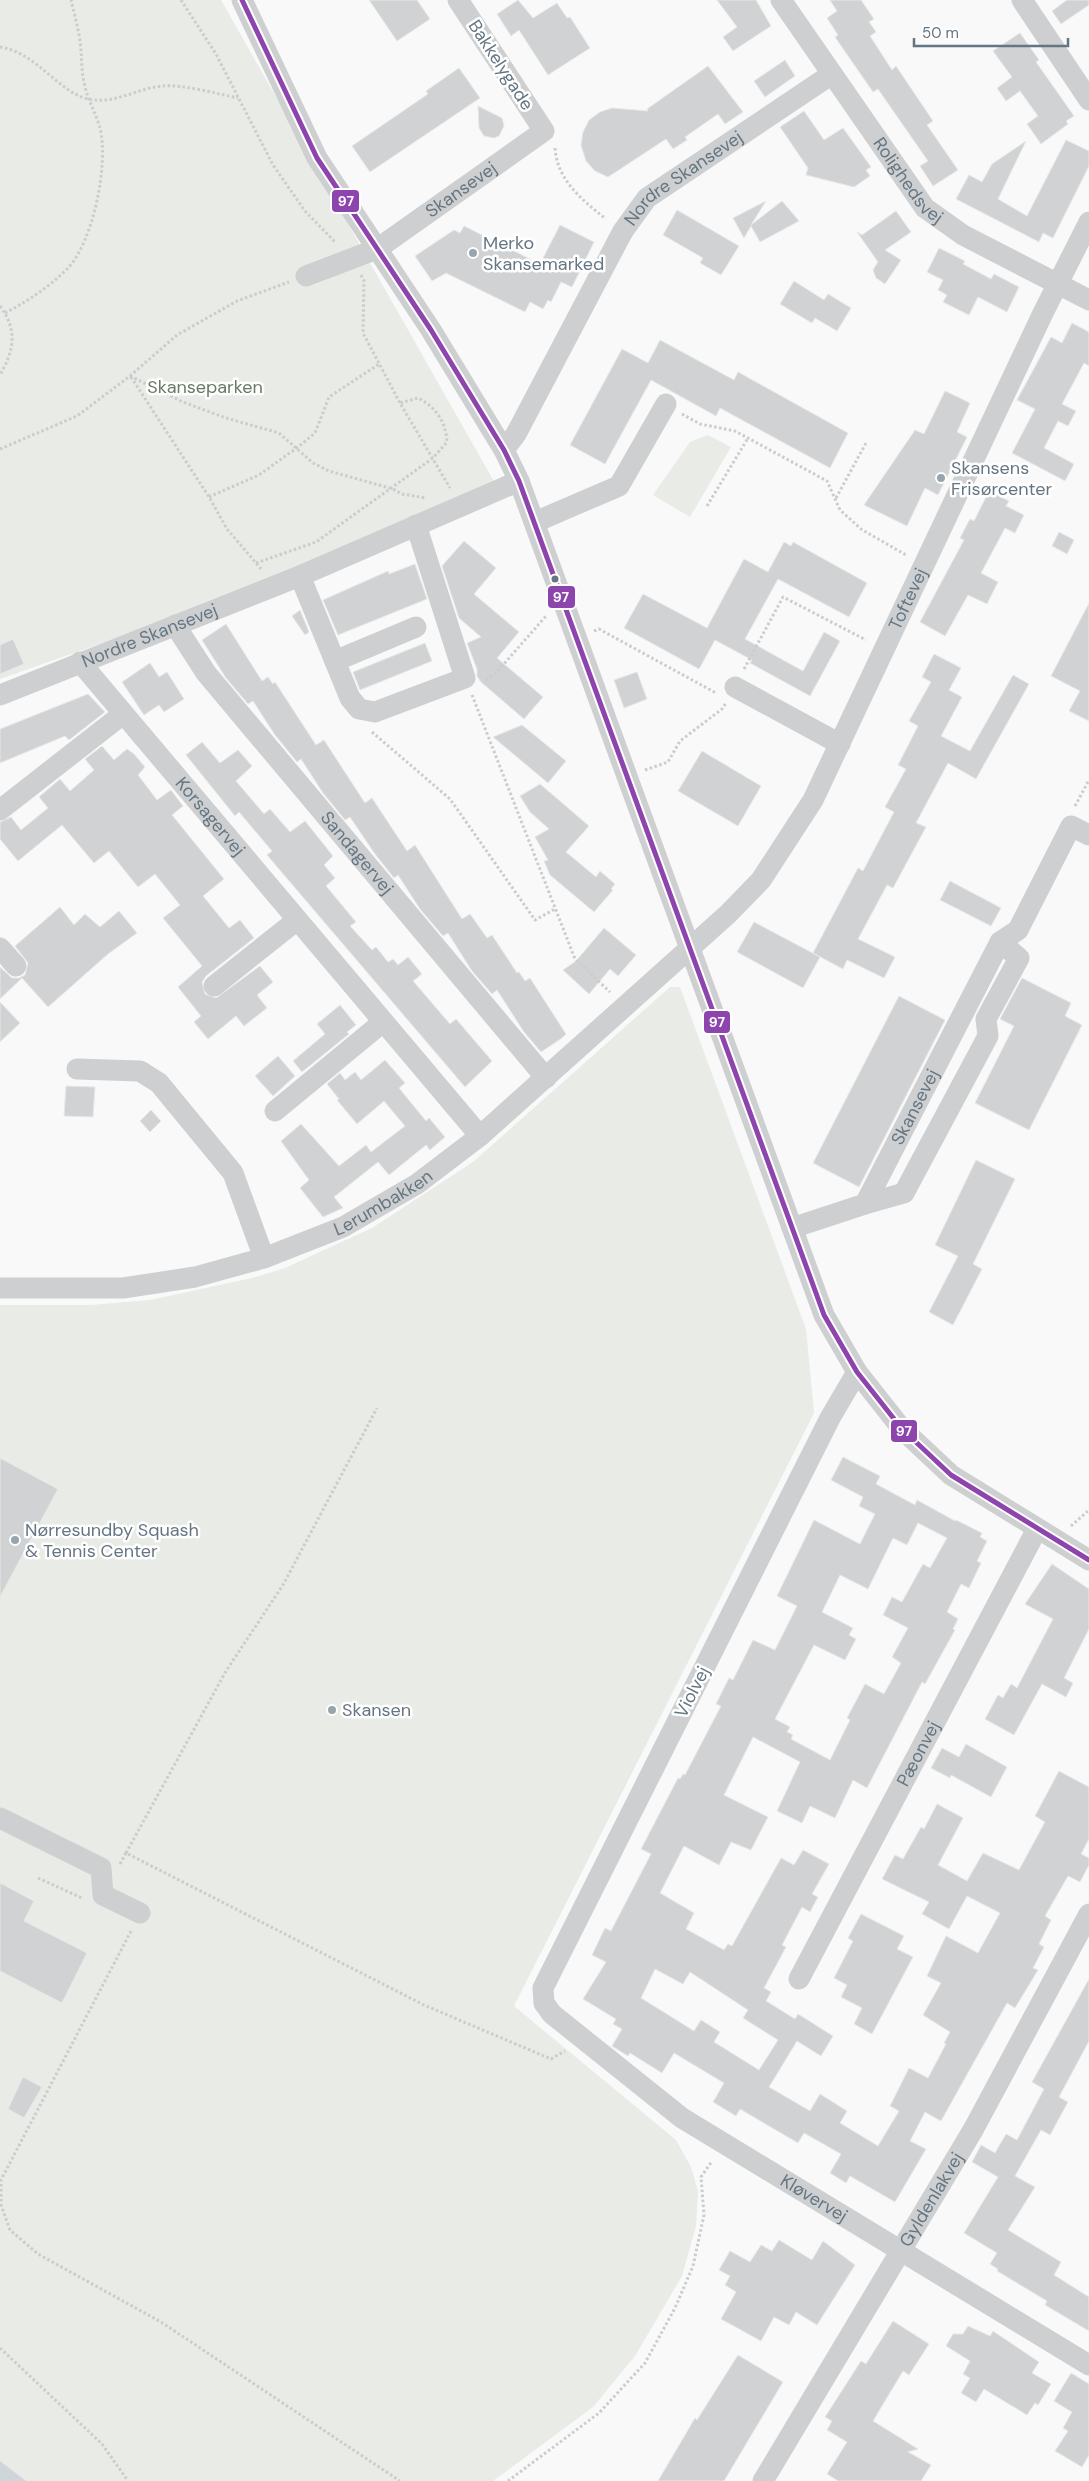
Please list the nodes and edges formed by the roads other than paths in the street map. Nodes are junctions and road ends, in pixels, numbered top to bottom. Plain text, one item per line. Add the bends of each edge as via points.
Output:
1 (242, 0) edge
2 (458, 0) edge
3 (782, 0) edge
4 (1022, 0) edge
5 (832, 74) junction
6 (1089, 100) edge
7 (544, 131) joint
8 (1089, 222) edge
9 (377, 249) junction
10 (306, 276) road end
11 (1057, 284) junction
12 (1089, 300) edge
13 (666, 404) road end
14 (504, 450) junction
15 (519, 481) junction
16 (535, 522) junction
17 (416, 525) junction
18 (300, 576) junction
19 (175, 625) junction
20 (416, 627) dead end
21 (335, 661) junction
22 (80, 662) junction
23 (727, 691) road end
24 (0, 695) edge
25 (123, 714) junction
26 (840, 744) junction
27 (0, 810) edge
28 (1089, 835) edge
29 (297, 920) junction
30 (1000, 942) junction
31 (0, 948) edge
32 (688, 949) junction
33 (16, 966) dead end
34 (214, 986) dead end
35 (383, 1022) junction
36 (77, 1069) dead end
37 (546, 1078) junction
38 (275, 1111) dead end
39 (480, 1136) junction
40 (865, 1204) junction
41 (792, 1228) junction
42 (264, 1258) junction
43 (0, 1288) edge
44 (857, 1372) junction
45 (1037, 1529) junction
46 (1089, 1560) edge
47 (0, 1818) edge
48 (140, 1913) road end
49 (1089, 1914) edge
50 (799, 1979) dead end
51 (552, 2014) joint
52 (901, 2252) junction
53 (1089, 2365) edge
54 (771, 2478) edge

1 - 9 street via 317,158
2 - 7 street, Bakkelygade
3 - 5 street, Rolighedsvej
4 - 6 street
5 - 11 street, Rolighedsvej via 933,216
5 - 14 street, Nordre Skansevej via 647,198 623,231 516,434
7 - 9 street, Skansevej
8 - 11 street, Toftevej
9 - 10 street, Skansevej
9 - 14 street
11 - 12 street, Rolighedsvej
11 - 26 street, Toftevej
13 - 16 street via 619,486
14 - 15 street
15 - 16 street
15 - 17 street, Nordre Skansevej
16 - 32 street
17 - 18 street, Nordre Skansevej
17 - 21 street via 465,678 375,712 360,709 350,698
18 - 19 street, Nordre Skansevej
18 - 21 street
19 - 22 street, Nordre Skansevej
19 - 37 street, Sandagervej via 206,673
20 - 21 street
22 - 24 street, Nordre Skansevej
22 - 25 street, Korsagervej
23 - 26 street
25 - 27 street
25 - 29 street, Korsagervej
26 - 32 street, Toftevej via 813,800 761,880
28 - 30 street via 1071,826 1018,930
29 - 34 street
29 - 35 street, Korsagervej
30 - 40 street, Skansevej
30 - 40 street via 1019,958 986,1019 988,1036 904,1193
31 - 33 street
32 - 37 street, Lerumbakken
32 - 41 street
35 - 38 street
35 - 39 street, Korsagervej
36 - 42 street via 140,1072 159,1083 233,1173
37 - 39 street, Lerumbakken
39 - 42 street, Lerumbakken via 417,1184 343,1227
40 - 41 street
41 - 44 street via 824,1315
42 - 43 street, Lerumbakken via 195,1277 123,1288
44 - 45 street via 902,1429 951,1475
44 - 51 street, Violvej via 830,1418 543,1988 544,2003
45 - 46 street
45 - 50 street, Pæonvej
47 - 48 street via 101,1868 103,1895
49 - 52 street, Gyldenlakvej via 973,2130
51 - 52 street, Kløvervej via 682,2118
52 - 53 street, Kløvervej
52 - 54 street, Gyldenlakvej

